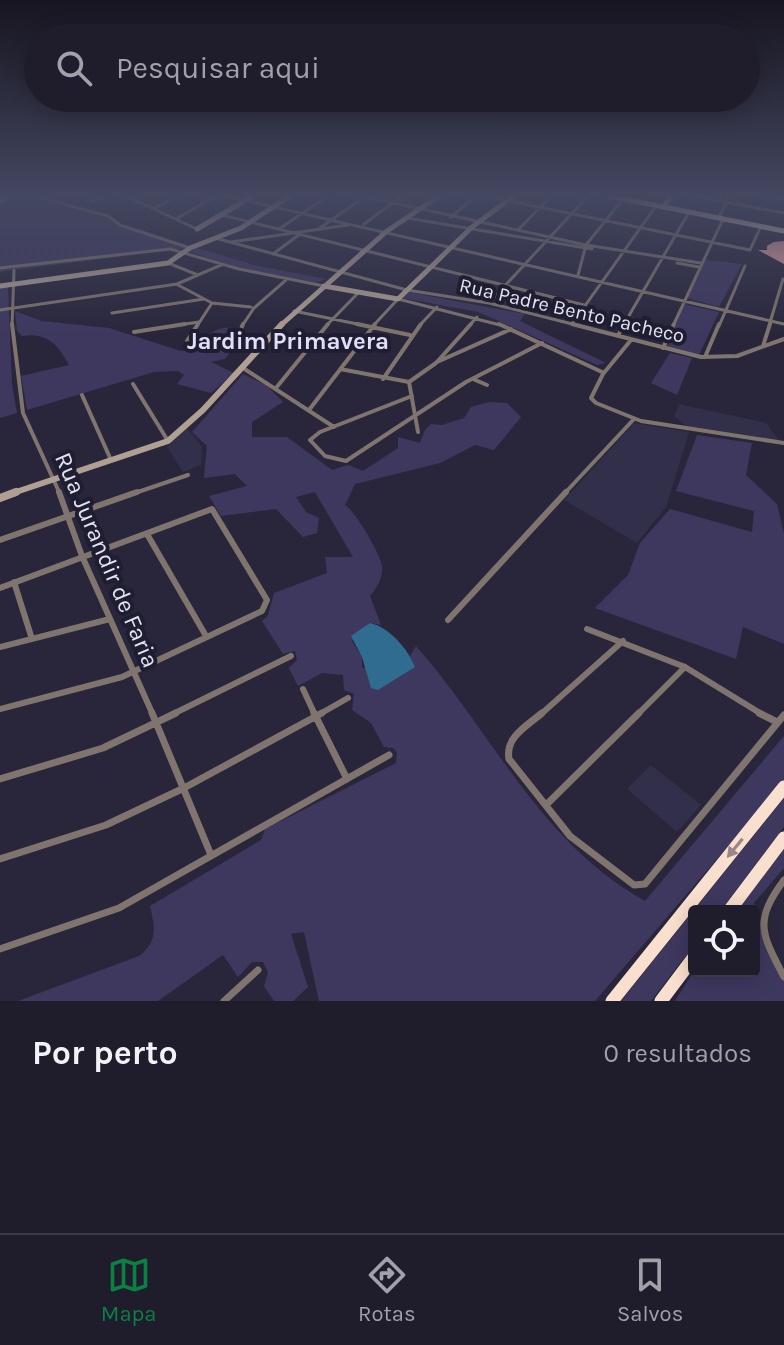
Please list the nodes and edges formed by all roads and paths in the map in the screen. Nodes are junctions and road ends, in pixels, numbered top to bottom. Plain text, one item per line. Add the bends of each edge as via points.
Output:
1 (544, 242) edge
2 (174, 243) edge
3 (203, 243) edge
4 (226, 243) edge
5 (289, 243) edge
6 (330, 243) edge
7 (374, 243) edge
8 (439, 243) edge
9 (456, 243) edge
10 (551, 243) edge
11 (572, 243) edge
12 (589, 243) edge
13 (629, 243) edge
14 (671, 243) edge
15 (712, 243) joint
16 (753, 243) edge
17 (453, 246) junction
18 (586, 246) junction
19 (190, 248) junction
20 (364, 251) junction
21 (622, 252) junction
22 (184, 253) junction
23 (272, 255) junction
24 (661, 258) junction
25 (168, 263) junction
26 (525, 263) junction
27 (222, 264) junction
28 (700, 265) junction
29 (745, 266) dead end
30 (432, 267) junction
31 (0, 268) edge
32 (14, 270) dead end
33 (339, 272) junction
34 (199, 275) junction
35 (578, 275) junction
36 (286, 279) junction
37 (783, 279) edge
38 (601, 281) junction
39 (12, 284) junction
40 (177, 284) junction
41 (505, 285) junction
42 (0, 286) edge
43 (324, 286) junction
44 (407, 290) junction
45 (641, 290) junction
46 (359, 292) junction
47 (204, 299) junction
48 (398, 299) junction
49 (683, 300) junction
50 (212, 303) junction
51 (489, 303) junction
52 (584, 305) junction
53 (251, 307) junction
54 (437, 307) junction
55 (12, 308) junction
56 (0, 310) edge
57 (725, 310) junction
58 (294, 311) junction
59 (112, 313) dead end
60 (478, 316) junction
61 (332, 319) junction
62 (770, 321) junction
63 (199, 322) junction
64 (572, 324) junction
65 (784, 324) edge
66 (372, 328) junction
67 (512, 329) junction
68 (134, 332) dead end
69 (410, 335) junction
70 (618, 336) junction
71 (784, 339) edge
72 (631, 340) junction
73 (187, 341) dead end
74 (542, 343) junction
75 (763, 346) junction
76 (663, 348) junction
77 (447, 350) junction
78 (257, 352) junction
79 (466, 352) junction
80 (705, 357) junction
81 (436, 363) junction
82 (243, 368) junction
83 (340, 369) junction
84 (602, 372) junction
85 (472, 378) junction
86 (383, 379) junction
87 (409, 382) junction
88 (133, 384) dead end
89 (487, 385) dead end
90 (276, 388) junction
91 (82, 395) dead end
92 (412, 396) junction
93 (309, 410) junction
94 (415, 416) junction
95 (634, 419) junction
96 (334, 427) junction
97 (418, 432) dead end
98 (168, 441) junction
99 (784, 443) edge
100 (111, 460) junction
101 (188, 475) dead end
102 (54, 479) junction
103 (0, 498) edge
104 (67, 517) junction
105 (147, 534) junction
106 (0, 540) edge
107 (82, 556) junction
108 (14, 582) junction
109 (0, 588) edge
110 (110, 619) junction
111 (448, 620) dead end
112 (587, 629) dead end
113 (206, 636) junction
114 (32, 639) junction
115 (623, 641) junction
116 (0, 647) edge
117 (291, 656) dead end
118 (685, 667) junction
119 (135, 671) junction
120 (303, 689) dead end
121 (348, 698) dead end
122 (0, 709) edge
123 (784, 715) edge
124 (316, 716) junction
125 (777, 722) junction
126 (155, 724) junction
127 (389, 755) dead end
128 (0, 779) edge
129 (347, 779) junction
130 (784, 787) edge
131 (184, 788) junction
132 (546, 805) junction
133 (784, 838) edge
134 (211, 855) junction
135 (0, 859) edge
136 (784, 880) edge
137 (734, 905) edge
138 (0, 949) edge
139 (688, 965) edge
140 (258, 970) dead end
141 (784, 977) edge
142 (224, 1001) edge
143 (612, 1001) edge
144 (661, 1001) edge

1 - 26 street
2 - 19 street
3 - 19 street
4 - 23 street, Rua Padre Bento Pacheco
5 - 23 street
6 - 20 street
7 - 20 street
8 - 17 street
9 - 17 street
10 - 18 street
11 - 18 street
12 - 18 street
13 - 21 street
14 - 24 street
15 - 16 street via 750,250
15 - 28 street
17 - 26 street
17 - 30 street
18 - 21 street
18 - 35 street
19 - 22 street
20 - 30 street
20 - 33 street
21 - 24 street
21 - 38 street
22 - 25 street
22 - 27 street
22 - 31 street via 122,252
23 - 33 street, Rua Padre Bento Pacheco
24 - 28 street
24 - 45 street
25 - 34 street
25 - 39 street
26 - 35 street
26 - 41 street
27 - 34 street
27 - 36 street
28 - 49 street
29 - 57 street
30 - 41 street
30 - 44 street
32 - 39 street, Rua Jurandir de Faria
33 - 43 street
33 - 44 street, Rua Padre Bento Pacheco
34 - 40 street
35 - 38 street
36 - 43 street
36 - 53 street
37 - 62 street
38 - 45 street
38 - 52 street
39 - 42 street
39 - 55 street, Rua Jurandir de Faria
40 - 47 street
40 - 55 street
41 - 51 street
41 - 52 street
43 - 46 street
43 - 58 street
44 - 48 street
44 - 51 street, Rua Padre Bento Pacheco
45 - 49 street
45 - 70 street
46 - 48 street
46 - 61 street
47 - 50 street
47 - 59 street
48 - 54 street
48 - 66 street
49 - 57 street
49 - 76 street
50 - 53 street
50 - 63 street
51 - 64 street, Rua Padre Bento Pacheco
52 - 64 street
53 - 78 street via 235,345
54 - 60 street
54 - 69 street
55 - 56 street
55 - 102 street, Rua Jurandir de Faria via 23,413
57 - 62 street
57 - 80 street
58 - 61 street
58 - 78 street
60 - 67 street
60 - 77 street
61 - 66 street
61 - 90 street
62 - 65 street
62 - 75 street
63 - 68 street
63 - 73 street
64 - 70 street, Rua Padre Bento Pacheco
66 - 69 street
66 - 83 street
67 - 74 street
67 - 79 street
69 - 86 street
70 - 72 street, Rua Padre Bento Pacheco
71 - 75 street, Rua Padre Bento Pacheco
72 - 76 street, Rua Padre Bento Pacheco
72 - 84 street via 612,367
74 - 84 street
74 - 85 street
75 - 80 street, Rua Padre Bento Pacheco via 737,356
76 - 80 street, Rua Padre Bento Pacheco
77 - 79 street
77 - 81 street
78 - 82 street
79 - 81 street
81 - 87 street
82 - 90 street
82 - 98 street
83 - 86 street
83 - 93 street
84 - 95 street via 591,398
85 - 89 street
85 - 94 street
86 - 87 street
87 - 92 street
88 - 98 street
90 - 93 street
91 - 100 street
92 - 94 street
92 - 96 street
93 - 96 street
94 - 96 street via 346,461 329,458 310,440
94 - 97 street
95 - 99 street
95 - 111 street
98 - 100 street
100 - 102 street
101 - 104 street
102 - 103 street
102 - 104 street, Rua Jurandir de Faria
104 - 106 street
104 - 107 street, Rua Jurandir de Faria
105 - 107 street
105 - 113 street
105 - 113 street via 212,509 267,603 262,611
107 - 108 street
107 - 110 street, Rua Jurandir de Faria
108 - 109 street
108 - 114 street
110 - 114 street
110 - 119 street, Rua Jurandir de Faria
112 - 115 street
113 - 119 street
114 - 116 street
115 - 118 street
115 - 132 street via 511,740 509,759
117 - 126 street
118 - 125 street
118 - 132 street
119 - 122 street
119 - 126 street, Rua Jurandir de Faria
120 - 124 street
121 - 124 street
123 - 125 street
124 - 129 street
124 - 131 street
125 - 132 street via 645,884 634,885 570,836
126 - 128 street via 85,755
126 - 131 street, Rua Jurandir de Faria
127 - 129 street
129 - 134 street
130 -> 143 highway
131 - 134 street, Rua Jurandir de Faria
131 - 135 street via 94,830
133 - 137 highway
134 - 138 street via 119,908
136 - 141 street via 761,917
139 - 144 highway
140 - 142 street

